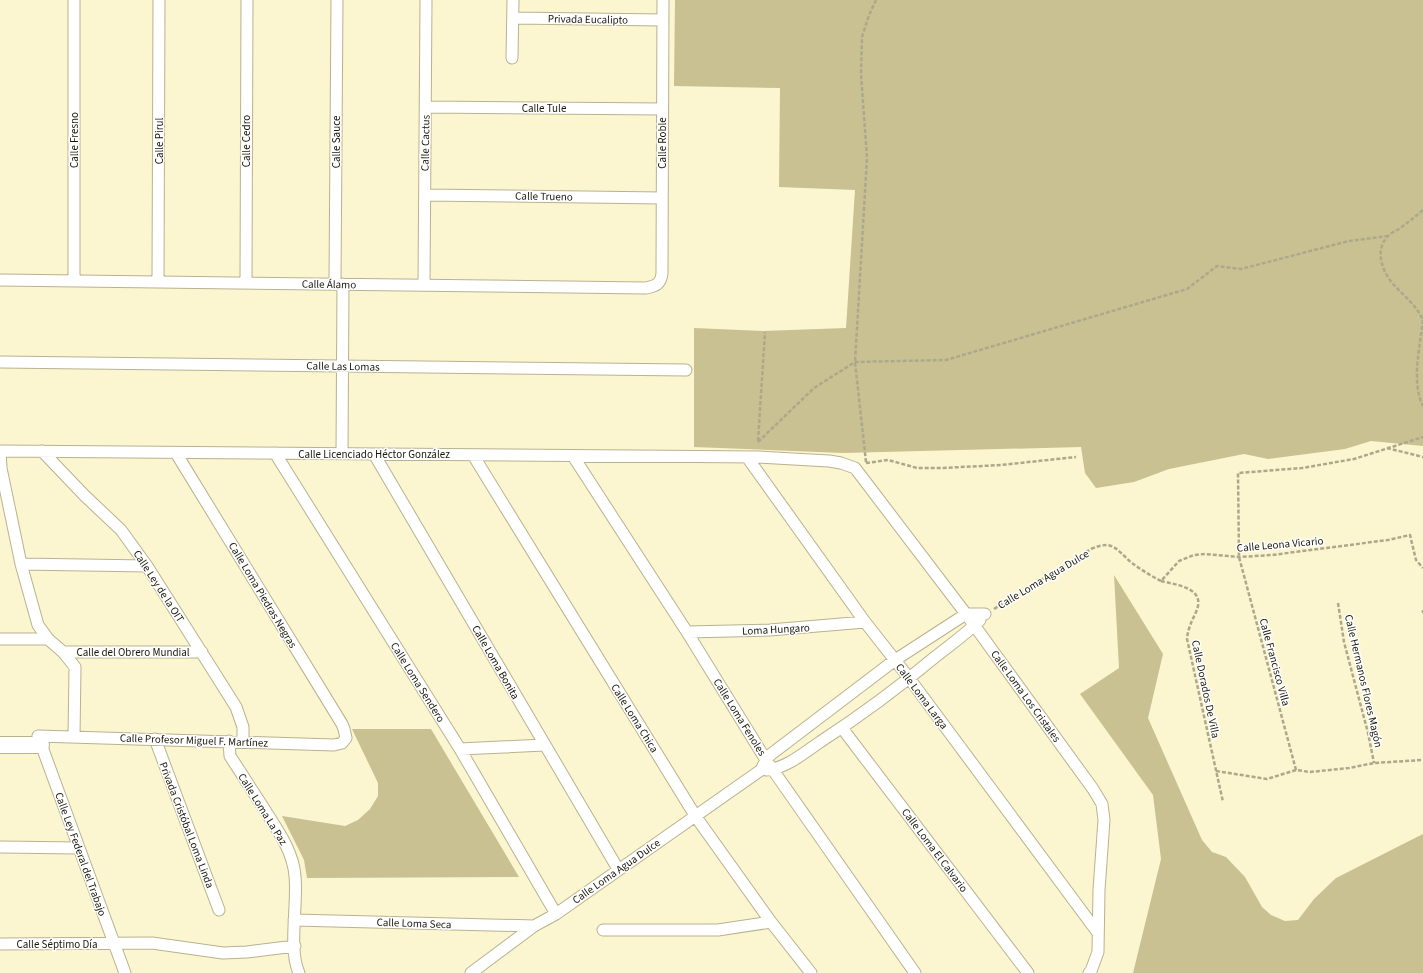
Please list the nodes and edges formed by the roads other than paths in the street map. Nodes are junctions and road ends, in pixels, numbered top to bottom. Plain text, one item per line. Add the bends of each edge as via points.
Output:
1 (74, 0) edge
2 (159, 0) edge
3 (247, 0) edge
4 (337, 0) edge
5 (426, 0) edge
6 (513, 0) edge
7 (663, 0) edge
8 (513, 18) junction
9 (663, 20) junction
10 (512, 58) dead end
11 (426, 107) junction
12 (662, 110) junction
13 (425, 195) junction
14 (662, 198) junction
15 (0, 280) edge
16 (74, 280) junction
17 (158, 282) junction
18 (246, 283) junction
19 (339, 284) junction
20 (658, 284) joint
21 (424, 285) junction
22 (0, 362) edge
23 (343, 366) junction
24 (686, 370) dead end
25 (0, 451) edge
26 (42, 452) junction
27 (176, 452) junction
28 (275, 453) junction
29 (342, 454) junction
30 (374, 454) junction
31 (473, 455) junction
32 (573, 456) junction
33 (752, 457) junction
34 (855, 468) joint
35 (21, 564) junction
36 (146, 566) junction
37 (966, 614) junction
38 (865, 622) junction
39 (974, 625) junction
40 (688, 632) junction
41 (0, 639) edge
42 (48, 639) junction
43 (63, 652) junction
44 (202, 652) junction
45 (895, 660) junction
46 (909, 678) junction
47 (842, 728) junction
48 (74, 737) junction
49 (346, 738) joint
50 (155, 739) junction
51 (40, 741) junction
52 (229, 742) junction
53 (243, 742) junction
54 (0, 745) edge
55 (544, 745) junction
56 (460, 749) junction
57 (766, 760) junction
58 (767, 770) junction
59 (696, 817) junction
60 (0, 847) edge
61 (79, 848) junction
62 (618, 869) junction
63 (219, 910) dead end
64 (556, 914) junction
65 (294, 920) junction
66 (771, 922) junction
67 (534, 926) junction
68 (603, 930) dead end
69 (1098, 933) junction
70 (0, 944) edge
71 (114, 944) junction
72 (294, 946) junction
73 (1090, 972) edge
74 (125, 973) edge
75 (299, 973) edge
76 (472, 973) edge
77 (811, 973) edge
78 (915, 973) edge
79 (1028, 973) edge

1 - 16 street, Calle Fresno
2 - 17 street, Calle Pirul
3 - 18 street, Calle Cedro
4 - 19 street, Calle Sauce
5 - 11 street, Calle Cactus
6 - 8 street
7 - 9 street, Calle Roble
8 - 9 street, Privada Eucalipto
8 - 10 street
9 - 12 street, Calle Roble
11 - 12 street, Calle Tule
11 - 13 street, Calle Cactus
12 - 14 street, Calle Roble
13 - 14 street, Calle Trueno
13 - 21 street, Calle Cactus
14 - 20 street, Calle Roble via 662,273
15 - 16 street, Calle Álamo
16 - 17 street, Calle Álamo
17 - 18 street, Calle Álamo
18 - 19 street, Calle Álamo
19 - 21 street, Calle Álamo
19 - 23 street, Calle Sauce
20 - 21 street, Calle Álamo via 646,288
22 - 23 street, Calle Las Lomas
23 - 24 street, Calle Las Lomas
23 - 29 street, Calle Sauce
25 - 26 street, Calle Licenciado Héctor González
25 - 35 street via 1,468
26 - 27 street, Calle Licenciado Héctor González
26 - 36 street, Calle Ley de la OIT via 121,530
27 - 28 street, Calle Licenciado Héctor González
27 - 49 street, Calle Loma Piedras Negras via 342,724
28 - 29 street, Calle Licenciado Héctor González
28 - 56 street, Calle Loma Sendero
29 - 30 street, Calle Licenciado Héctor González
30 - 31 street, Calle Licenciado Héctor González
30 - 55 street, Calle Loma Bonita
31 - 32 street, Calle Licenciado Héctor González
31 - 59 street, Calle Loma Chica
32 - 33 street, Calle Licenciado Héctor González
32 - 40 street, Calle Loma Fenoles
33 - 34 street, Calle Licenciado Héctor González via 829,461
33 - 38 street, Calle Loma Larga
34 - 37 street, Calle Loma Los Cristales
35 - 36 street
35 - 42 street via 38,625
36 - 44 street, Calle Ley de la OIT
37 - 39 street, Calle Loma Los Cristales
37 - 39 street, Calle Loma Agua Dulce via 985,614
37 - 45 street
38 - 40 street, Loma Hungaro via 770,630
38 - 45 street, Calle Loma Larga
39 - 46 street, Calle Loma Agua Dulce
39 - 69 street, Calle Loma Los Cristales via 1102,804 1104,820
40 - 57 street, Calle Loma Fenoles
41 - 42 street
42 - 43 street
43 - 44 street, Calle del Obrero Mundial
43 - 48 street via 75,667
44 - 53 street, Calle Ley de la OIT via 236,707
45 - 46 street, Calle Loma Larga
45 - 57 street
46 - 47 street, Calle Loma Agua Dulce
46 - 69 street, Calle Loma Larga
47 - 58 street, Calle Loma Agua Dulce via 798,756
47 - 79 street, Calle Loma El Calvario
48 - 50 street, Calle Profesor Miguel F. Martínez
48 - 51 street, Calle Profesor Miguel F. Martínez
49 - 53 street, Calle Profesor Miguel F. Martínez via 342,743 334,744
50 - 52 street, Calle Profesor Miguel F. Martínez
50 - 63 street, Privada Cristóbal Loma Linda
51 - 54 street, Calle Profesor Miguel F. Martínez
51 - 61 street, Calle Ley Federal del Trabajo
52 - 53 street, Calle Profesor Miguel F. Martínez
52 - 65 street, Calle Loma La Paz via 230,756 281,836 293,862
55 - 56 street
55 - 62 street, Calle Loma Bonita
56 - 64 street, Calle Loma Sendero
57 - 58 street, Calle Loma Fenoles
58 - 59 street, Calle Loma Agua Dulce
58 - 78 street, Calle Loma Fenoles
59 - 62 street, Calle Loma Agua Dulce
59 - 66 street, Calle Loma Chica
60 - 61 street
61 - 71 street, Calle Ley Federal del Trabajo
62 - 64 street, Calle Loma Agua Dulce
64 - 67 street, Calle Loma Agua Dulce
65 - 67 street, Calle Loma Seca
65 - 72 street, Calle Loma La Paz
66 - 68 street via 718,930
66 - 77 street, Calle Loma Chica
67 - 76 street, Calle Loma Agua Dulce
69 - 73 street, Calle Loma Los Cristales via 1098,952
70 - 71 street, Calle Séptimo Día
71 - 72 street via 152,944 223,953
71 - 74 street, Calle Ley Federal del Trabajo
72 - 75 street, Calle Loma La Paz

